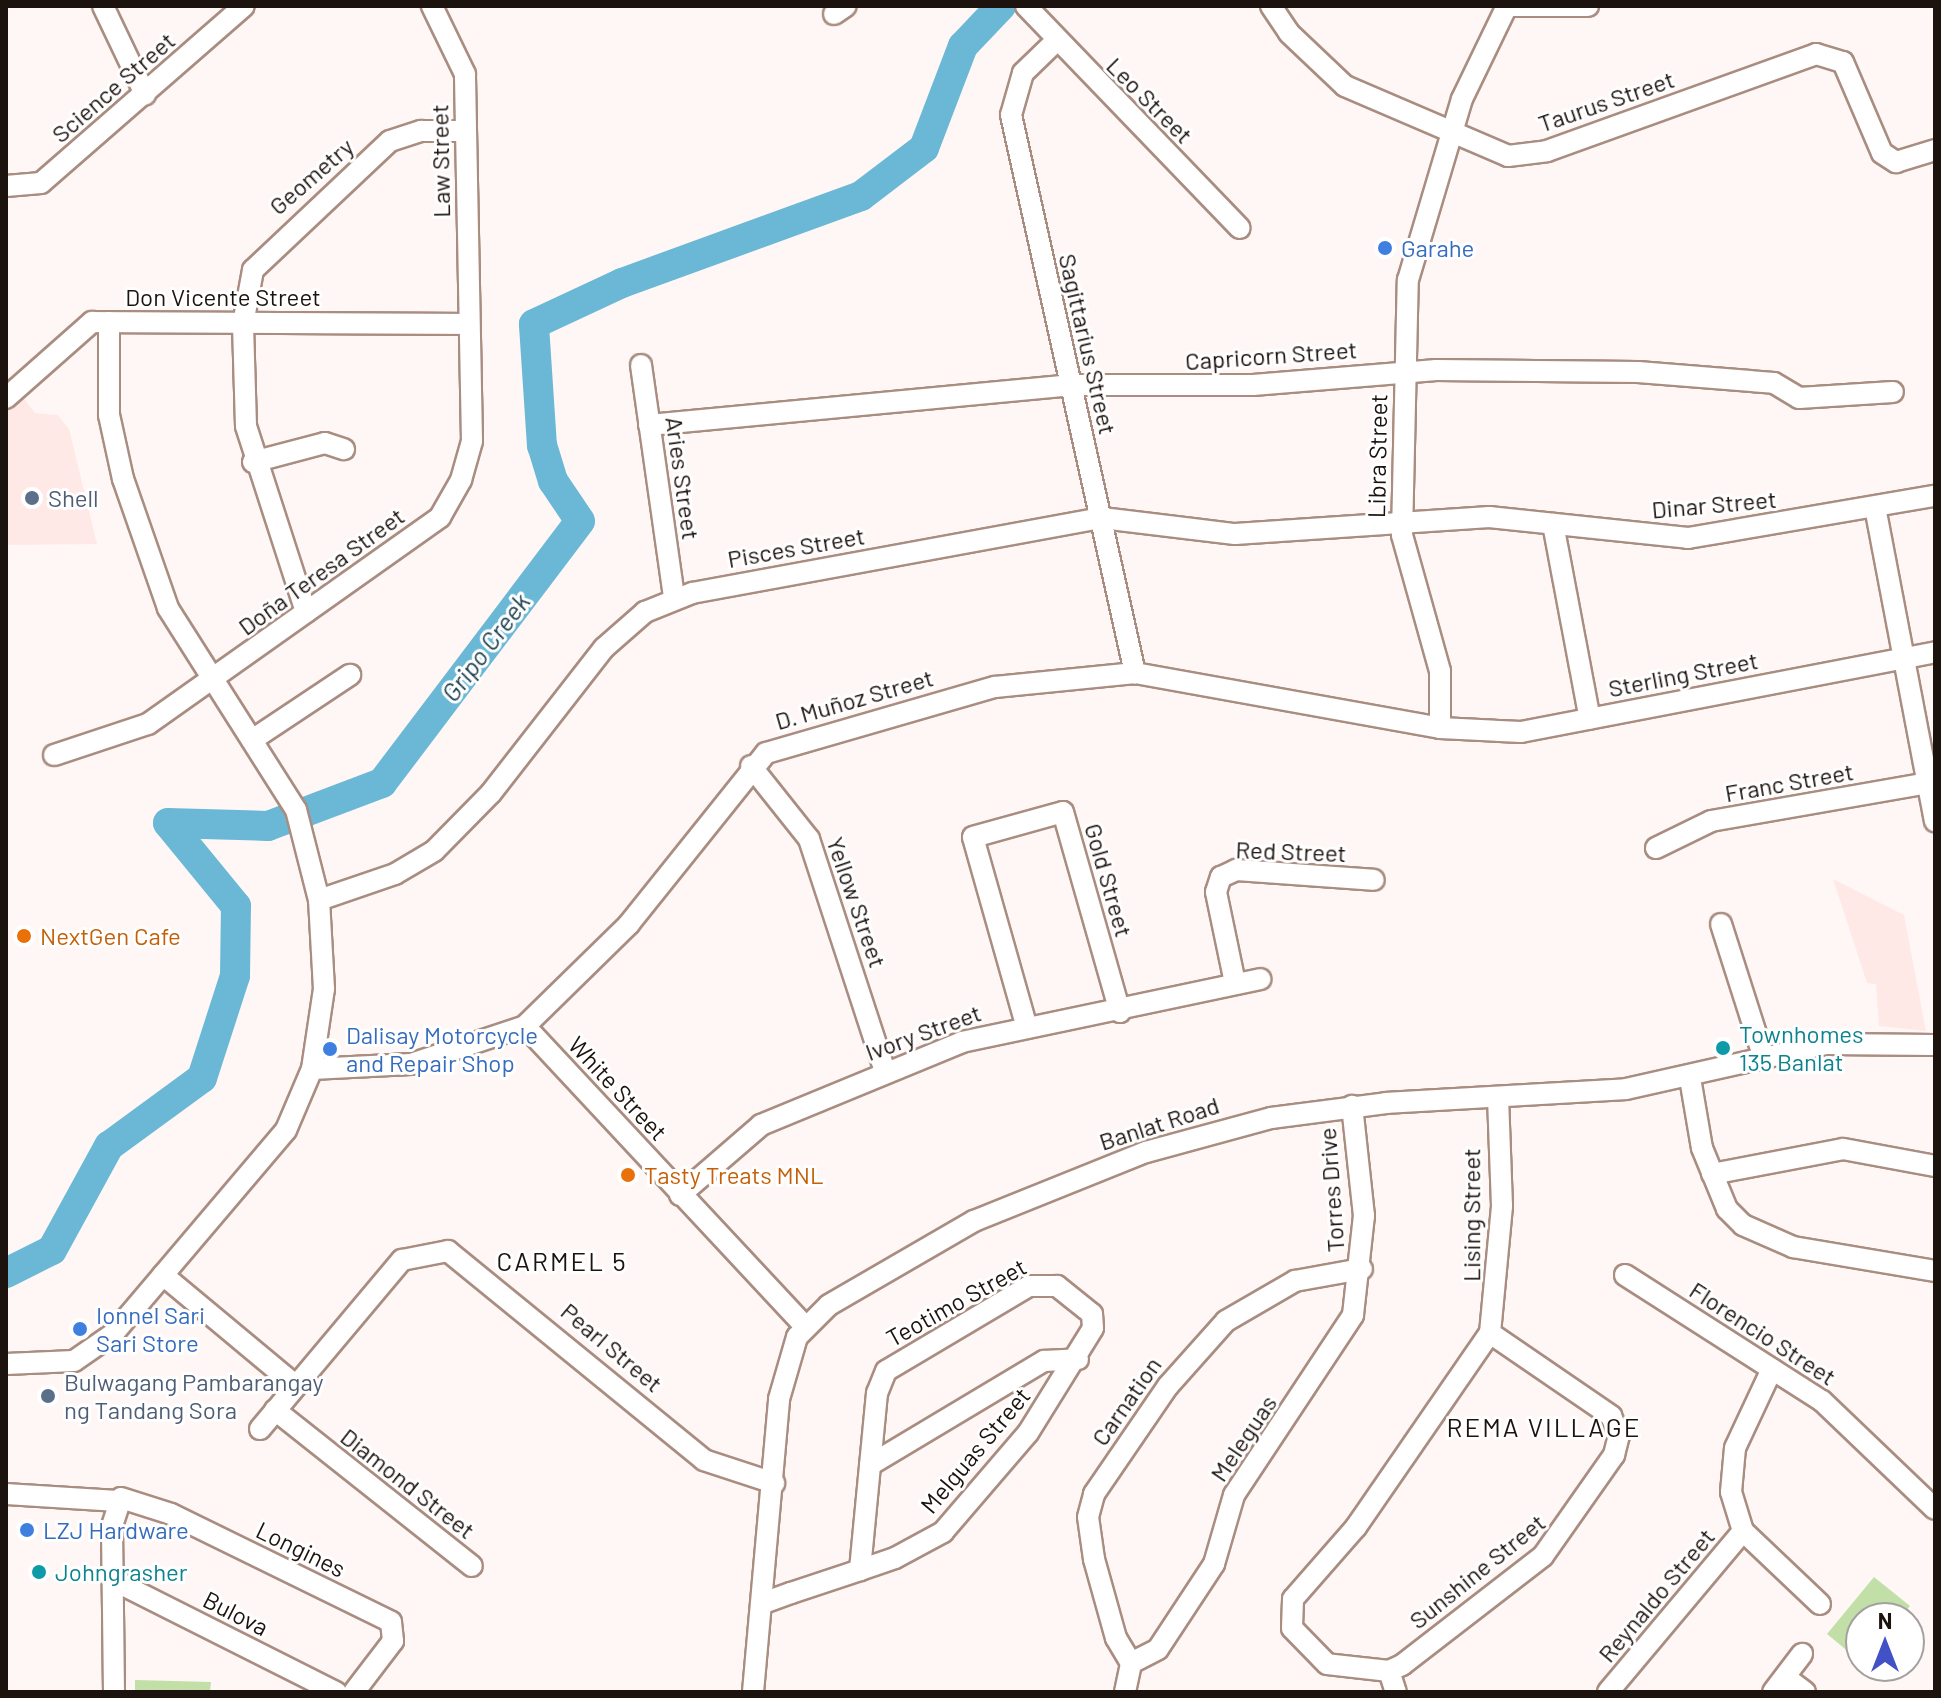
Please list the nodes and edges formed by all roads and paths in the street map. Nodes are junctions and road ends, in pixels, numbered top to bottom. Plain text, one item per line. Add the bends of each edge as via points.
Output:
1 (103, 6) edge
2 (244, 6) edge
3 (432, 6) edge
4 (1026, 6) edge
5 (1271, 6) edge
6 (1507, 6) edge
7 (1588, 6) edge
8 (1056, 41) junction
9 (145, 94) junction
10 (466, 131) junction
11 (1449, 134) junction
12 (1935, 150) edge
13 (6, 186) edge
14 (1240, 228) dead end
15 (109, 322) junction
16 (243, 324) junction
17 (467, 324) junction
18 (641, 365) dead end
19 (1405, 371) junction
20 (1070, 385) junction
21 (1893, 392) dead end
22 (6, 398) edge
23 (649, 425) junction
24 (344, 449) dead end
25 (253, 462) junction
26 (1935, 496) edge
27 (1875, 507) junction
28 (1102, 518) junction
29 (1401, 521) junction
30 (1553, 524) junction
31 (674, 598) junction
32 (306, 612) junction
33 (1935, 652) edge
34 (1904, 658) junction
35 (1135, 673) junction
36 (350, 675) dead end
37 (212, 681) junction
38 (1590, 719) junction
39 (1440, 728) junction
40 (252, 740) junction
41 (54, 755) dead end
42 (751, 766) junction
43 (1931, 783) edge
44 (1935, 821) edge
45 (1656, 848) dead end
46 (1374, 880) dead end
47 (319, 900) junction
48 (1721, 924) dead end
49 (1260, 979) dead end
50 (1235, 983) junction
51 (1120, 1012) junction
52 (525, 1026) junction
53 (1027, 1028) junction
54 (1935, 1045) edge
55 (1764, 1059) junction
56 (312, 1069) junction
57 (885, 1072) junction
58 (1690, 1078) junction
59 (1498, 1097) junction
60 (1352, 1106) junction
61 (1935, 1166) edge
62 (1712, 1174) junction
63 (680, 1195) junction
64 (1362, 1269) junction
65 (1935, 1271) edge
66 (163, 1275) junction
67 (1625, 1275) dead end
68 (1094, 1321) joint
69 (804, 1325) junction
70 (1490, 1333) junction
71 (1078, 1359) junction
72 (6, 1364) edge
73 (1772, 1369) junction
74 (295, 1385) junction
75 (275, 1410) junction
76 (260, 1429) dead end
77 (870, 1465) junction
78 (774, 1483) junction
79 (6, 1494) edge
80 (1932, 1502) edge
81 (114, 1504) junction
82 (1743, 1531) junction
83 (472, 1566) dead end
84 (860, 1570) junction
85 (113, 1580) junction
86 (766, 1602) junction
87 (1820, 1604) dead end
88 (1802, 1654) dead end
89 (1131, 1663) junction
90 (1389, 1671) junction
91 (1779, 1684) edge
92 (114, 1692) edge
93 (336, 1692) edge
94 (354, 1692) edge
95 (753, 1692) edge
96 (1125, 1692) edge
97 (1396, 1692) edge
98 (1608, 1692) edge
99 (1805, 1692) edge

1 - 9 street
2 - 9 street, Science Street
3 - 10 street, Law Street via 465,74
4 - 8 street, Leo Street
5 - 11 street, Taurus Street via 1289,33 1345,86
6 - 7 street
6 - 11 street, Libra Street
8 - 14 street, Leo Street
8 - 20 street, Sagittarius Street via 1023,73 1011,115
9 - 13 street, Science Street via 41,183
10 - 16 street, Geometry via 421,131 390,141 315,205 261,256
10 - 17 street, Law Street
11 - 12 street, Taurus Street via 1525,156 1832,54 1843,62 1882,153 1896,162
11 - 19 street, Libra Street via 1408,280
15 - 16 street, Don Vicente Street
15 - 22 street, Don Vicente Street via 92,322
15 - 37 street via 109,415 123,479 168,608
16 - 17 street, Don Vicente Street
16 - 25 street, Geometry
17 - 32 street, Doña Teresa Street via 472,441 461,480 440,517
18 - 23 street, Aries Street
19 - 20 street, Capricorn Street via 1253,385
19 - 21 street, Capricorn Street via 1638,372 1774,383 1799,398
19 - 29 street, Libra Street
20 - 23 street, Capricorn Street
20 - 28 street, Sagittarius Street
23 - 31 street, Aries Street
24 - 25 street via 325,443
25 - 32 street, Geometry
26 - 27 street, Dinar Street
27 - 30 street, Dinar Street via 1688,538
27 - 34 street
28 - 29 street, Pisces Street via 1235,534
28 - 31 street, Pisces Street
28 - 35 street, Sagittarius Street
29 - 30 street, Dinar Street
29 - 39 street, Libra Street via 1440,671
30 - 38 street
31 - 47 street, Pisces Street via 604,648 491,793 434,851 395,874
32 - 37 street, Doña Teresa Street
33 - 34 street, Sterling Street
34 - 38 street, Sterling Street
34 - 43 street
35 - 39 street, D. Muñoz Street
35 - 42 street, D. Muñoz Street via 995,687 795,739
36 - 40 street
37 - 40 street
37 - 41 street, Doña Teresa Street via 148,724
38 - 39 street, Sterling Street via 1521,732
40 - 47 street via 299,819
42 - 52 street, D. Muñoz Street via 629,924
42 - 57 street, Yellow Street via 809,839
43 - 44 street
43 - 45 street, Franc Street via 1711,821
46 - 50 street, Red Street via 1236,870 1221,877 1216,892
47 - 56 street via 324,989
48 - 55 street
49 - 50 street, Ivory Street
50 - 51 street, Ivory Street
51 - 53 street, Ivory Street
51 - 53 street, Gold Street via 1063,812 973,837
52 - 56 street, D. Muñoz Street via 411,1064
52 - 63 street, White Street
53 - 57 street, Ivory Street via 962,1042
54 - 55 street, Banlat Road via 1826,1044
55 - 58 street, Banlat Road
56 - 66 street via 286,1130
57 - 63 street, Ivory Street via 761,1125
58 - 59 street, Banlat Road
58 - 62 street
59 - 60 street, Banlat Road
59 - 70 street, Lising Street via 1502,1206
60 - 64 street, Torres Drive
60 - 69 street, Banlat Road via 1229,1127 1045,1189 891,1268
61 - 62 street via 1843,1149
62 - 65 street via 1727,1209 1763,1238
63 - 69 street, White Street
64 - 89 street, Meleguas via 1353,1315 1234,1495 1214,1564 1158,1649
64 - 89 street, Carnation via 1295,1281 1226,1321 1168,1386 1094,1494 1088,1517 1094,1559 1116,1638
66 - 72 street via 91,1353 52,1364
66 - 74 street
67 - 73 street, Florencio Street
68 - 71 street, Melguas Street
68 - 77 street, Teotimo Street via 1057,1286 1039,1282 895,1365 879,1382
69 - 78 street via 782,1379
70 - 90 street via 1289,1611 1306,1647 1327,1664
70 - 90 street, Sunshine Street via 1611,1416 1619,1435 1614,1455 1543,1556
71 - 77 street via 1044,1361
71 - 84 street, Melguas Street via 1028,1433 943,1532
73 - 80 street, Florencio Street via 1822,1401
73 - 82 street via 1730,1476
74 - 75 street, Pearl Street
74 - 78 street, Pearl Street via 402,1260 448,1251 704,1460
75 - 76 street, Pearl Street
75 - 83 street, Diamond Street
77 - 84 street, Teotimo Street
78 - 86 street
79 - 81 street
81 - 85 street
81 - 94 street, Longines via 171,1514 391,1622 393,1641
82 - 87 street
82 - 98 street, Reynaldo Street
84 - 86 street, Melguas Street
85 - 92 street
85 - 93 street, Bulova
86 - 95 street
88 - 91 street
89 - 96 street
90 - 97 street
91 - 99 street

